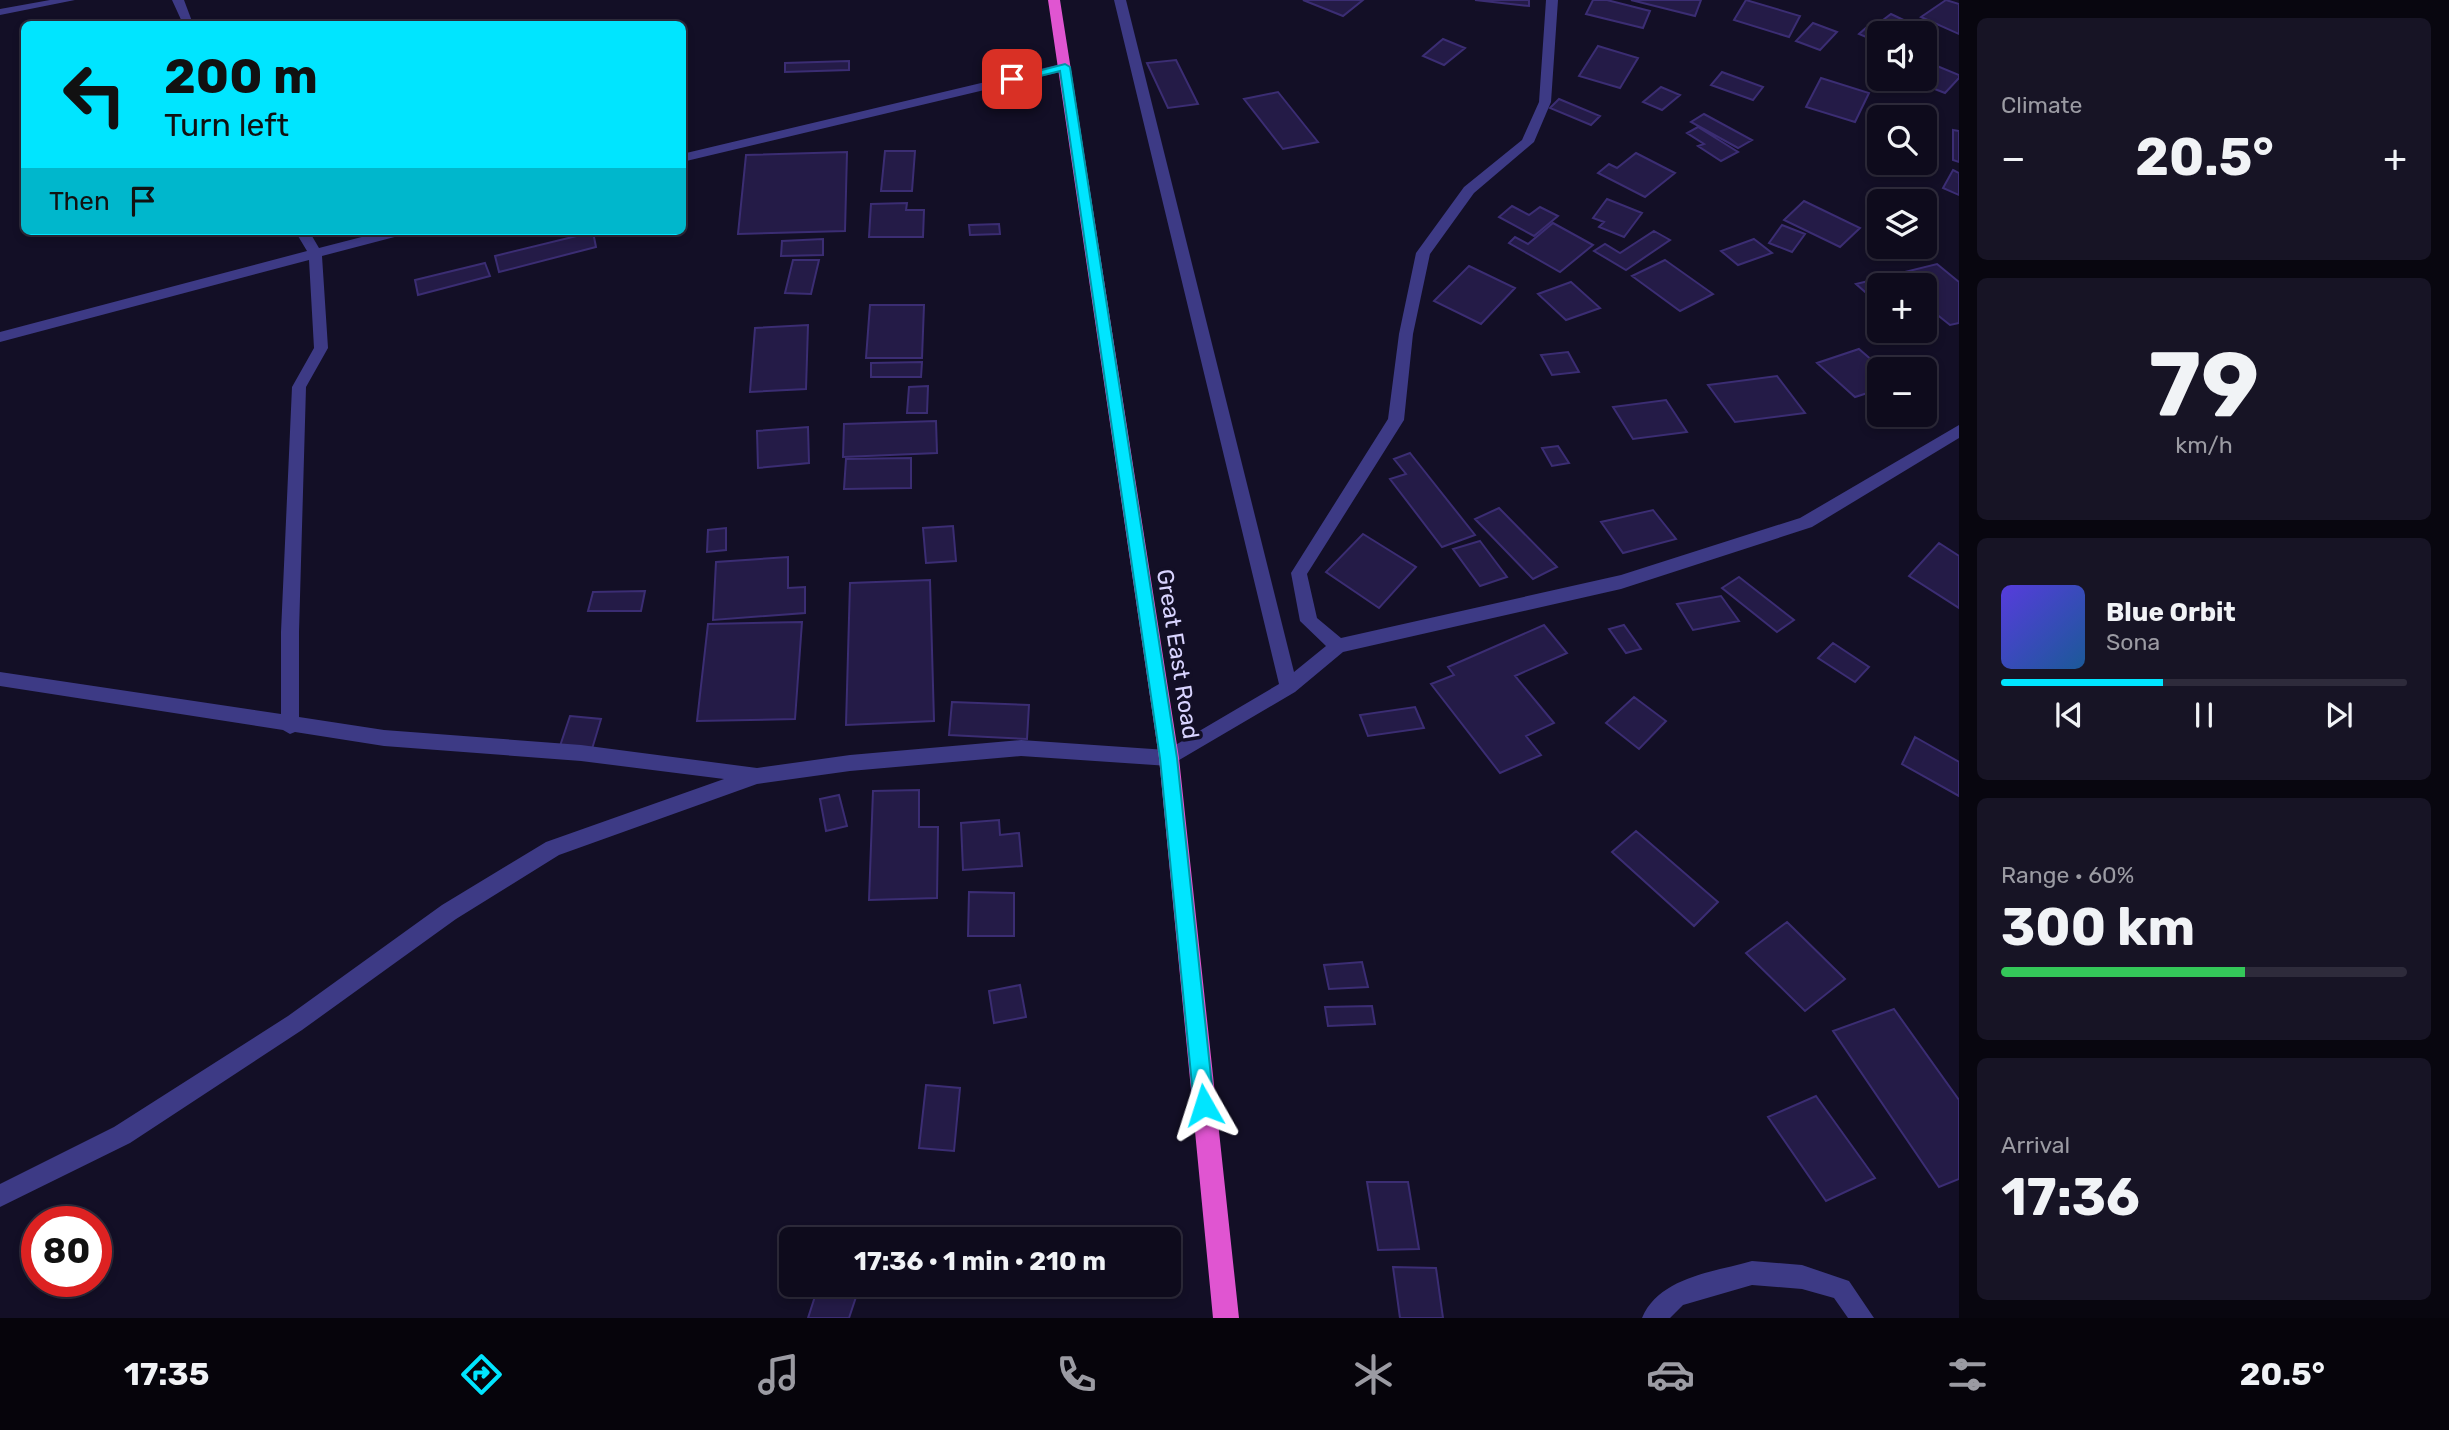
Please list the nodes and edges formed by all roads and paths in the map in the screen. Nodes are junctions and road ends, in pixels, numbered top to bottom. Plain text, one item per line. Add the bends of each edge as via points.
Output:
1 (69, 0) edge
2 (178, 0) edge
3 (1054, 0) edge
4 (1120, 0) edge
5 (1552, 0) edge
6 (0, 12) edge
7 (187, 21) edge
8 (1065, 67) junction
9 (686, 152) edge
10 (698, 154) junction
11 (686, 157) edge
12 (304, 235) edge
13 (385, 235) edge
14 (315, 253) junction
15 (0, 337) edge
16 (1959, 431) edge
17 (1338, 646) junction
18 (0, 679) edge
19 (1289, 687) junction
20 (290, 726) junction
21 (1169, 758) junction
22 (757, 776) junction
23 (0, 1196) edge
24 (1226, 1318) edge
25 (1654, 1318) edge
26 (1863, 1318) edge

1 - 6 street
2 - 7 street
3 - 8 highway, Great East Road
4 - 19 street
5 - 17 street via 1545,102 1528,142 1469,190 1423,253 1406,334 1396,419 1299,573 1309,621
8 - 10 street
8 - 21 highway, Great East Road
9 - 10 street
10 - 11 street
12 - 14 street
13 - 14 street
14 - 15 street
14 - 20 street via 321,348 299,387
16 - 17 street via 1806,523 1621,582
17 - 19 street
18 - 20 street
19 - 21 street
20 - 22 street via 384,738 581,752
21 - 22 street via 1021,748
21 - 24 highway, Great East Road
22 - 23 street via 553,848 449,912 296,1023 122,1135
25 - 26 street via 1676,1295 1752,1273 1802,1277 1841,1289

